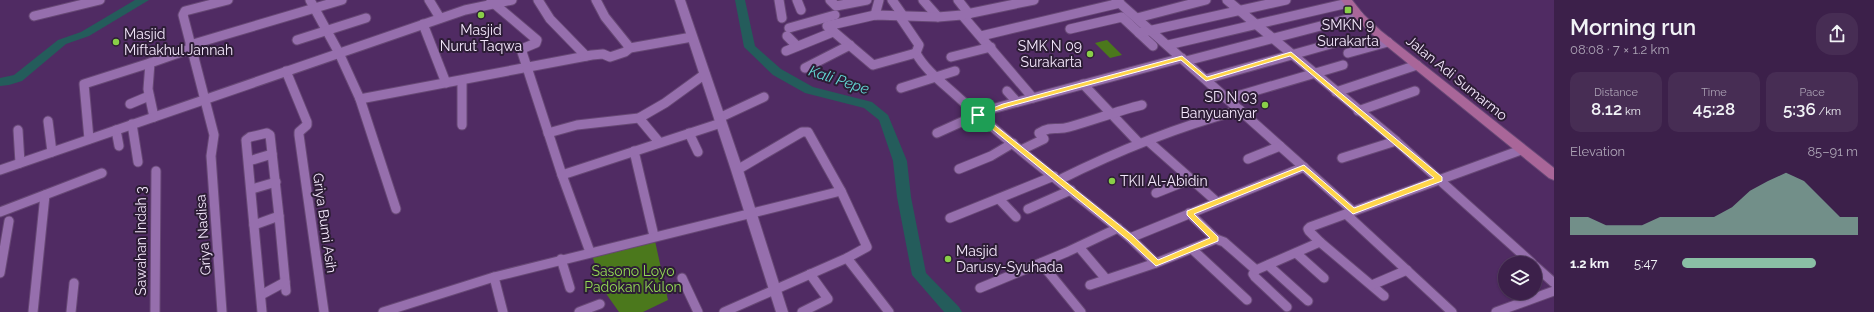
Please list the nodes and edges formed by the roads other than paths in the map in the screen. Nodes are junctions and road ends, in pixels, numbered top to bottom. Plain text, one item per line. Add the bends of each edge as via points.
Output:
1 (100, 0) edge
2 (228, 0) edge
3 (310, 0) edge
4 (342, 0) edge
5 (429, 0) edge
6 (512, 0) edge
7 (538, 0) edge
8 (596, 0) edge
9 (680, 0) edge
10 (779, 0) edge
11 (797, 0) edge
12 (830, 0) edge
13 (868, 0) edge
14 (879, 0) edge
15 (892, 0) edge
16 (924, 0) edge
17 (958, 0) edge
18 (1034, 0) edge
19 (1206, 0) edge
20 (1227, 0) edge
21 (1286, 0) edge
22 (1347, 1) edge
23 (491, 2) edge
24 (1118, 2) edge
25 (70, 4) edge
26 (314, 7) junction
27 (802, 10) dead end
28 (1239, 10) junction
29 (966, 14) junction
30 (875, 15) junction
31 (34, 16) dead end
32 (835, 16) dead end
33 (902, 16) junction
34 (1359, 16) junction
35 (938, 17) junction
36 (366, 18) dead end
37 (440, 18) junction
38 (782, 18) dead end
39 (1137, 18) junction
40 (820, 19) junction
41 (423, 24) junction
42 (1255, 24) junction
43 (827, 26) junction
44 (1070, 29) dead end
45 (326, 30) junction
46 (1151, 30) junction
47 (833, 32) junction
48 (1139, 33) junction
49 (981, 36) junction
50 (692, 37) junction
51 (1272, 39) junction
52 (297, 40) dead end
53 (1388, 42) junction
54 (1334, 43) dead end
55 (850, 45) junction
56 (1168, 45) junction
57 (797, 46) junction
58 (1153, 46) dead end
59 (190, 47) junction
60 (991, 47) junction
61 (630, 48) junction
62 (786, 51) dead end
63 (339, 53) junction
64 (916, 53) junction
65 (1348, 53) dead end
66 (1291, 54) junction
67 (586, 56) junction
68 (951, 57) dead end
69 (1184, 59) junction
70 (150, 63) junction
71 (1342, 65) dead end
72 (1417, 66) junction
73 (526, 68) junction
74 (805, 68) dead end
75 (286, 71) junction
76 (955, 71) dead end
77 (1314, 73) junction
78 (705, 74) junction
79 (935, 77) junction
80 (1206, 80) junction
81 (462, 81) junction
82 (446, 83) junction
83 (1083, 84) junction
84 (901, 88) dead end
85 (1007, 91) dead end
86 (1415, 91) dead end
87 (1336, 92) junction
88 (149, 96) junction
89 (764, 97) dead end
90 (1033, 98) junction
91 (205, 99) junction
92 (360, 99) junction
93 (1228, 99) junction
94 (1017, 102) junction
95 (130, 104) dead end
96 (1142, 106) dead end
97 (1240, 110) junction
98 (1358, 111) junction
99 (1110, 113) junction
100 (978, 115) junction
101 (154, 116) junction
102 (639, 118) junction
103 (48, 121) dead end
104 (720, 121) junction
105 (132, 124) junction
106 (462, 125) dead end
107 (18, 130) dead end
108 (116, 130) junction
109 (548, 133) junction
110 (689, 133) junction
111 (936, 134) dead end
112 (89, 139) junction
113 (1396, 141) junction
114 (659, 142) junction
115 (1144, 142) junction
116 (1013, 143) junction
117 (119, 146) dead end
118 (1280, 146) junction
119 (1021, 150) junction
120 (1521, 150) junction
121 (634, 151) junction
122 (52, 152) junction
123 (698, 152) dead end
124 (272, 154) junction
125 (1342, 158) dead end
126 (1248, 159) dead end
127 (138, 162) dead end
128 (249, 162) junction
129 (20, 163) junction
130 (1304, 167) junction
131 (959, 169) dead end
132 (0, 170) edge
133 (156, 170) dead end
134 (737, 170) junction
135 (102, 173) dead end
136 (562, 175) junction
137 (1554, 175) edge
138 (1056, 178) junction
139 (1191, 179) junction
140 (1439, 179) junction
141 (276, 182) junction
142 (252, 189) junction
143 (1071, 190) junction
144 (841, 192) junction
145 (1156, 194) dead end
146 (45, 195) junction
147 (999, 199) junction
148 (1217, 202) junction
149 (396, 209) dead end
150 (1028, 209) dead end
151 (0, 212) edge
152 (1350, 212) junction
153 (1189, 213) junction
154 (751, 214) junction
155 (279, 216) junction
156 (1016, 217) dead end
157 (950, 218) dead end
158 (9, 222) dead end
159 (254, 225) junction
160 (1118, 228) junction
161 (654, 236) junction
162 (1130, 238) junction
163 (1216, 239) junction
164 (1320, 242) junction
165 (1079, 247) junction
166 (1192, 249) junction
167 (590, 252) junction
168 (1296, 253) junction
169 (1524, 256) edge
170 (847, 258) junction
171 (561, 259) junction
172 (1041, 263) junction
173 (1156, 263) junction
174 (1268, 265) junction
175 (1256, 270) junction
176 (1407, 270) junction
177 (1542, 272) edge
178 (0, 273) edge
179 (810, 274) junction
180 (494, 277) junction
181 (682, 278) dead end
182 (1324, 278) dead end
183 (1106, 279) junction
184 (74, 283) dead end
185 (1554, 283) edge
186 (1090, 285) dead end
187 (1372, 285) junction
188 (570, 288) dead end
189 (980, 288) dead end
190 (776, 289) junction
191 (1554, 291) edge
192 (261, 295) junction
193 (1384, 296) dead end
194 (1247, 300) dead end
195 (1308, 301) dead end
196 (600, 304) dead end
197 (1287, 307) dead end
198 (33, 312) edge
199 (71, 312) edge
200 (155, 312) edge
201 (222, 312) edge
202 (262, 312) edge
203 (324, 312) edge
204 (383, 312) edge
205 (502, 312) edge
206 (579, 312) edge
207 (698, 312) edge
208 (724, 312) edge
209 (782, 312) edge
210 (802, 312) edge
211 (889, 312) edge
212 (1081, 312) edge
213 (1452, 312) edge
214 (1496, 312) edge

1 - 25 street
2 - 59 street, Griya Nadisa via 184,12
3 - 26 street
4 - 26 street
5 - 37 street
6 - 23 street
7 - 67 street via 550,19
8 - 61 street via 605,17
9 - 50 street
10 - 38 street
11 - 27 street
12 - 13 street via 836,6
14 - 30 street
15 - 33 street
16 - 35 street
17 - 29 street
18 - 29 street
19 - 39 street
20 - 28 street
21 - 28 street
22 - 34 main road, Jalan Adi Sumarmo
22 - 42 street
23 - 37 street
23 - 73 street via 537,40 522,50
24 - 39 street
24 - 49 street
25 - 31 street
26 - 45 street
26 - 59 street
28 - 42 street
28 - 46 street
29 - 35 street
29 - 49 street
30 - 33 street
30 - 43 street
32 - 40 street
33 - 35 street
33 - 64 street via 919,45
34 - 51 street
34 - 53 main road, Jalan Adi Sumarmo
36 - 45 street
37 - 41 street
39 - 46 street
40 - 43 street
40 - 57 street via 788,32
41 - 63 street
41 - 82 street
42 - 51 street
42 - 56 street
43 - 47 street
44 - 48 street via 1121,17
45 - 52 street
45 - 63 street
46 - 48 street
46 - 56 street
47 - 55 street
47 - 57 street
48 - 58 street
49 - 60 street
50 - 61 street
50 - 78 street
51 - 66 street
51 - 69 street
53 - 65 street
53 - 72 main road, Jalan Adi Sumarmo
54 - 66 street
55 - 64 street via 873,65
55 - 74 street
56 - 69 street
57 - 62 street
59 - 70 street
59 - 91 street, Griya Nadisa
60 - 68 street
60 - 90 street
61 - 67 street via 610,57 601,54
63 - 75 street
63 - 92 street
64 - 79 street
66 - 77 street
66 - 80 street
67 - 73 street
69 - 80 street
69 - 83 street
70 - 88 street via 147,83
70 - 112 street via 84,84
71 - 77 street
72 - 87 street
72 - 120 main road, Jalan Adi Sumarmo
73 - 81 street
73 - 109 street
75 - 91 street
75 - 203 street, Griya Bumi Asih via 307,122 299,132 299,139
76 - 79 street
77 - 87 street
77 - 93 street
78 - 102 street
78 - 104 street
79 - 84 street
79 - 100 street
80 - 93 street
81 - 82 street
81 - 106 street
82 - 92 street
83 - 90 street
83 - 99 street
85 - 94 street
86 - 98 street
87 - 98 street
88 - 95 street
88 - 101 street
89 - 104 street
90 - 94 street
91 - 101 street
91 - 201 street, Griya Nadisa via 214,135 211,156
92 - 149 street
93 - 97 street
94 - 100 street
96 - 99 street
97 - 115 street
97 - 118 street
98 - 113 street
99 - 115 street
99 - 119 street via 1067,128 1047,128 1039,132 1044,139
100 - 111 street
100 - 116 street
101 - 105 street
102 - 109 street via 577,125
102 - 114 street
103 - 122 street
104 - 110 street
104 - 134 street
105 - 108 street
105 - 127 street
107 - 129 street
108 - 112 street
108 - 117 street
109 - 136 street
110 - 114 street
110 - 123 street
112 - 122 street
113 - 125 street
113 - 140 street
114 - 121 street
115 - 138 street
115 - 139 street
116 - 119 street
116 - 131 street via 991,156
118 - 126 street
118 - 130 street
119 - 138 street
120 - 137 main road, Jalan Adi Sumarmo
120 - 140 street
121 - 136 street
121 - 161 street
122 - 129 street
124 - 128 street
124 - 128 street via 269,134 250,137 246,140
124 - 141 street
128 - 142 street
129 - 132 street
130 - 148 street
130 - 152 street
133 - 200 street, Sawahan Indah 3
134 - 144 street via 806,131
134 - 154 street
135 - 146 street
136 - 167 street
138 - 143 street
138 - 147 street
139 - 145 street
139 - 148 street
140 - 152 street
140 - 169 street
141 - 142 street
141 - 155 street
142 - 159 street
143 - 150 street
143 - 160 street
144 - 154 street
144 - 170 street via 867,247
146 - 151 street
146 - 198 street
147 - 156 street
147 - 157 street
148 - 153 street
152 - 164 street via 1308,229
152 - 176 street
153 - 162 street
153 - 163 street
154 - 161 street
154 - 190 street
155 - 159 street
155 - 192 street via 286,287
158 - 178 street
159 - 192 street
160 - 162 street
160 - 165 street
161 - 167 street
162 - 173 street
163 - 166 street
163 - 175 street via 1224,242
164 - 168 street
164 - 187 street
165 - 172 street
165 - 183 street
166 - 173 street
166 - 194 street
167 - 171 street
168 - 174 street
168 - 182 street
170 - 179 street
170 - 211 street
171 - 180 street
171 - 188 street
172 - 189 street
172 - 212 street
173 - 183 street
174 - 175 street
174 - 195 street
175 - 197 street via 1253,274 1255,277
176 - 187 street
176 - 213 street
177 - 185 street
179 - 190 street
179 - 210 street via 828,299
180 - 204 street
180 - 205 street
181 - 207 street
183 - 186 street
184 - 199 street
187 - 193 street
190 - 208 street
190 - 209 street
191 - 214 street
192 - 202 street
196 - 206 street

